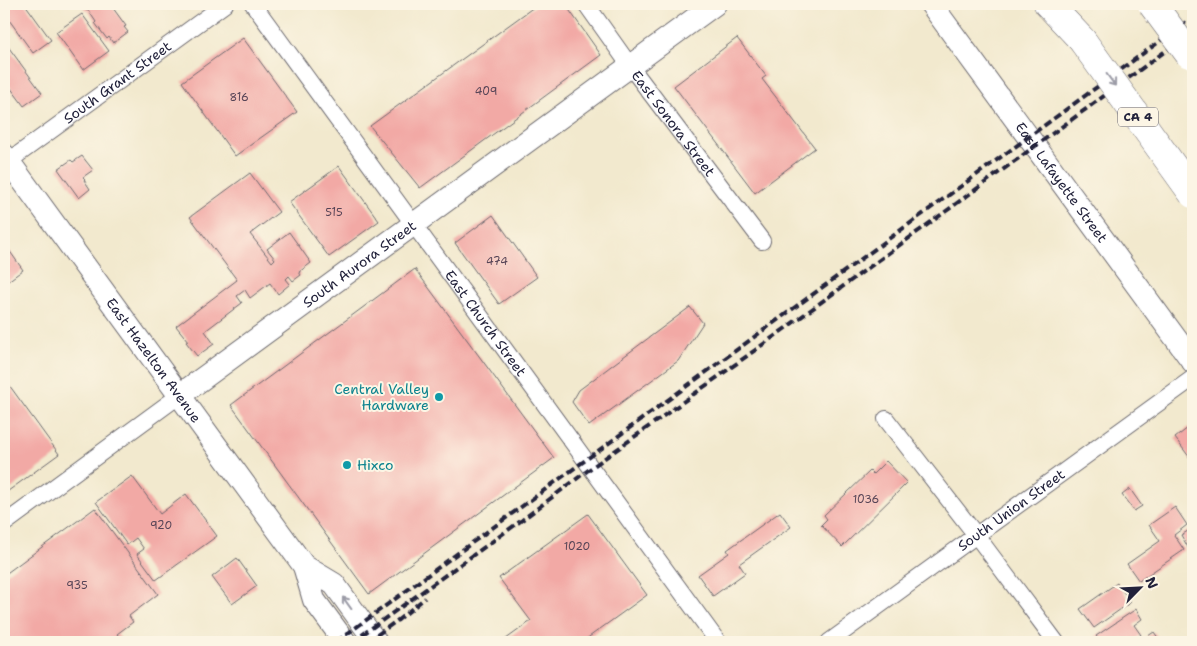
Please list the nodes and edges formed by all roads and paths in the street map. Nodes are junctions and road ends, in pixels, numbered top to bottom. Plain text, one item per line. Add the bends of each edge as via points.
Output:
1 (224, 4) edge
2 (252, 4) edge
3 (586, 4) edge
4 (715, 4) edge
5 (931, 4) edge
6 (1048, 4) edge
7 (1056, 4) edge
8 (1152, 4) edge
9 (1160, 4) edge
10 (1082, 40) junction
11 (1191, 57) edge
12 (630, 66) junction
13 (6, 158) edge
14 (1193, 194) edge
15 (414, 224) junction
16 (762, 241) dead end
17 (1193, 362) edge
18 (1193, 378) edge
19 (180, 395) junction
20 (886, 419) dead end
21 (4, 524) edge
22 (976, 535) junction
23 (304, 566) junction
24 (345, 642) edge
25 (376, 642) edge
26 (718, 642) edge
27 (829, 642) edge
28 (1056, 642) edge

1 - 13 street, South Grant Street
2 - 15 street, East Church Street
3 - 12 street, East Sonora Street
4 - 12 street, South Aurora Street
5 - 17 street, East Lafayette Street
6 - 10 highway
7 - 10 highway, CA 4
8 - 11 highway, bridge
9 - 11 highway, bridge
10 -> 14 highway, CA 4, bridge
12 - 15 street, South Aurora Street
12 - 16 street, East Sonora Street
13 - 19 street, East Hazelton Avenue
15 - 19 street, South Aurora Street
15 - 26 street, East Church Street
18 - 22 street, South Union Street
19 - 21 street, South Aurora Street
19 - 23 street, East Hazelton Avenue
20 - 22 street
22 - 27 street, South Union Street
22 - 28 street
23 - 24 street, East Hazelton Avenue via 314,600
25 -> 23 street, East Hazelton Avenue via 334,584

